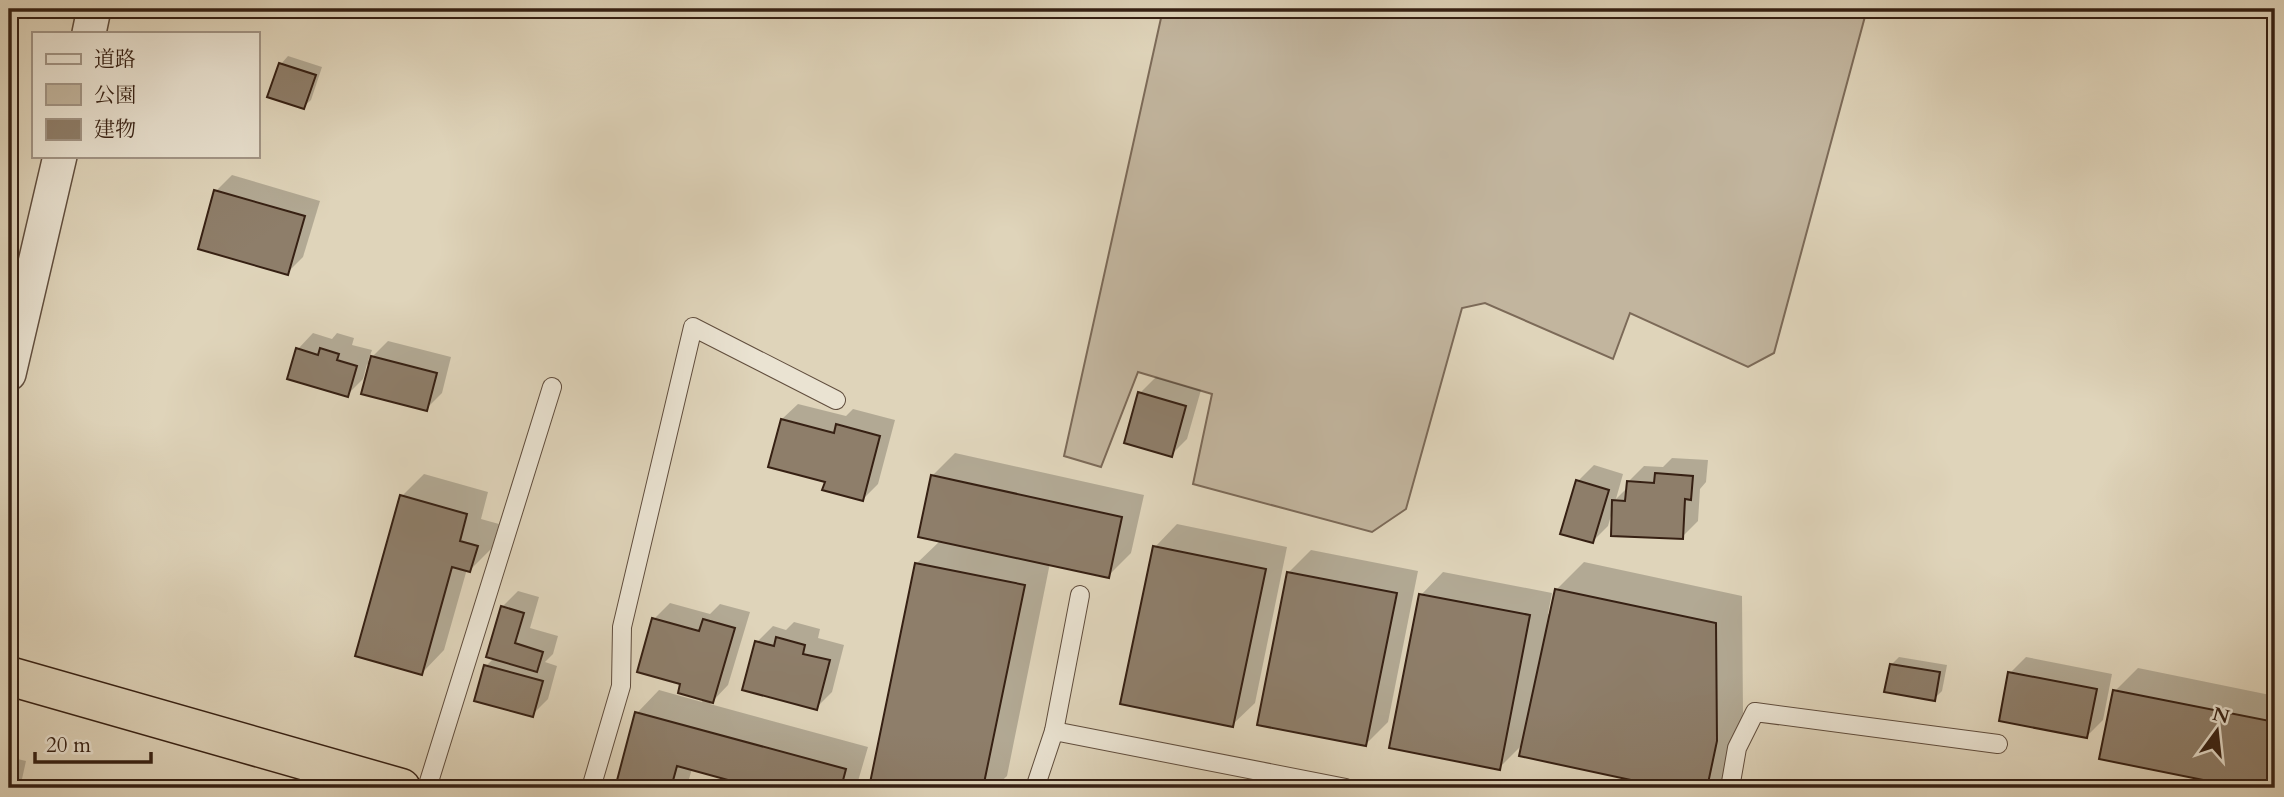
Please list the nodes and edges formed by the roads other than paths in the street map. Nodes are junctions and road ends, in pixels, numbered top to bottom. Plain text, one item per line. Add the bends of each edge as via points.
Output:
1 (94, 9) edge
2 (89, 32) edge
3 (60, 158) edge
4 (9, 374) edge
5 (552, 387) dead end
6 (836, 400) dead end
7 (1080, 595) dead end
8 (9, 676) edge
9 (1054, 731) junction
10 (1998, 744) dead end
11 (401, 788) edge
12 (427, 788) edge
13 (591, 788) edge
14 (1035, 788) edge
15 (1346, 788) edge
16 (1730, 788) edge

1 - 2 street
3 - 4 street
5 - 12 lane
6 - 13 lane via 693,327 622,627 621,686
7 - 9 lane
8 - 11 highway
9 - 14 lane
9 - 15 lane
10 - 16 lane via 1755,712 1737,748

